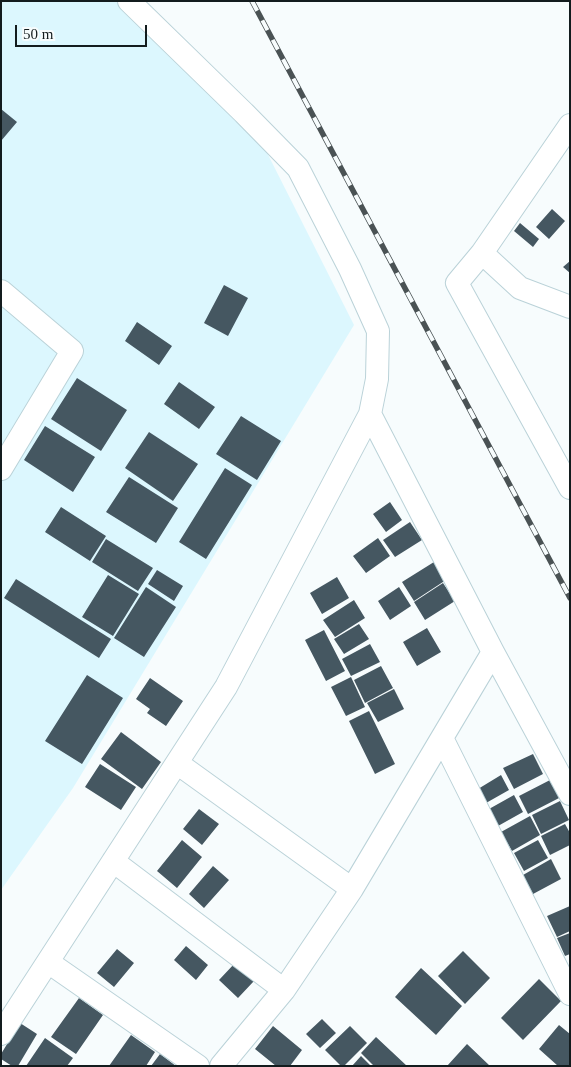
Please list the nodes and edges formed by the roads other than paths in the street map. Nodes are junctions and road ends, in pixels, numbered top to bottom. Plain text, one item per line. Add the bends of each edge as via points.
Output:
1 (129, 1) edge
2 (570, 126) edge
3 (482, 253) junction
4 (1, 291) edge
5 (570, 307) edge
6 (370, 414) junction
7 (1, 469) edge
8 (570, 488) edge
9 (493, 652) junction
10 (442, 738) junction
11 (177, 763) junction
12 (570, 794) edge
13 (113, 860) junction
14 (352, 889) junction
15 (48, 962) junction
16 (284, 990) junction
17 (570, 994) edge
18 (1, 1034) edge
19 (198, 1066) edge
20 (221, 1066) edge

1 - 6 street via 298,168 378,331 377,379
2 - 3 street
3 - 5 street via 520,288
3 - 8 street via 457,283
4 - 7 street via 72,351
6 - 9 street
6 - 11 street via 226,687
9 - 10 street
9 - 12 street
10 - 14 street
10 - 17 street
11 - 13 street
11 - 14 street
13 - 15 street
13 - 16 street
14 - 16 street
15 - 18 street
15 - 19 street
16 - 20 street

